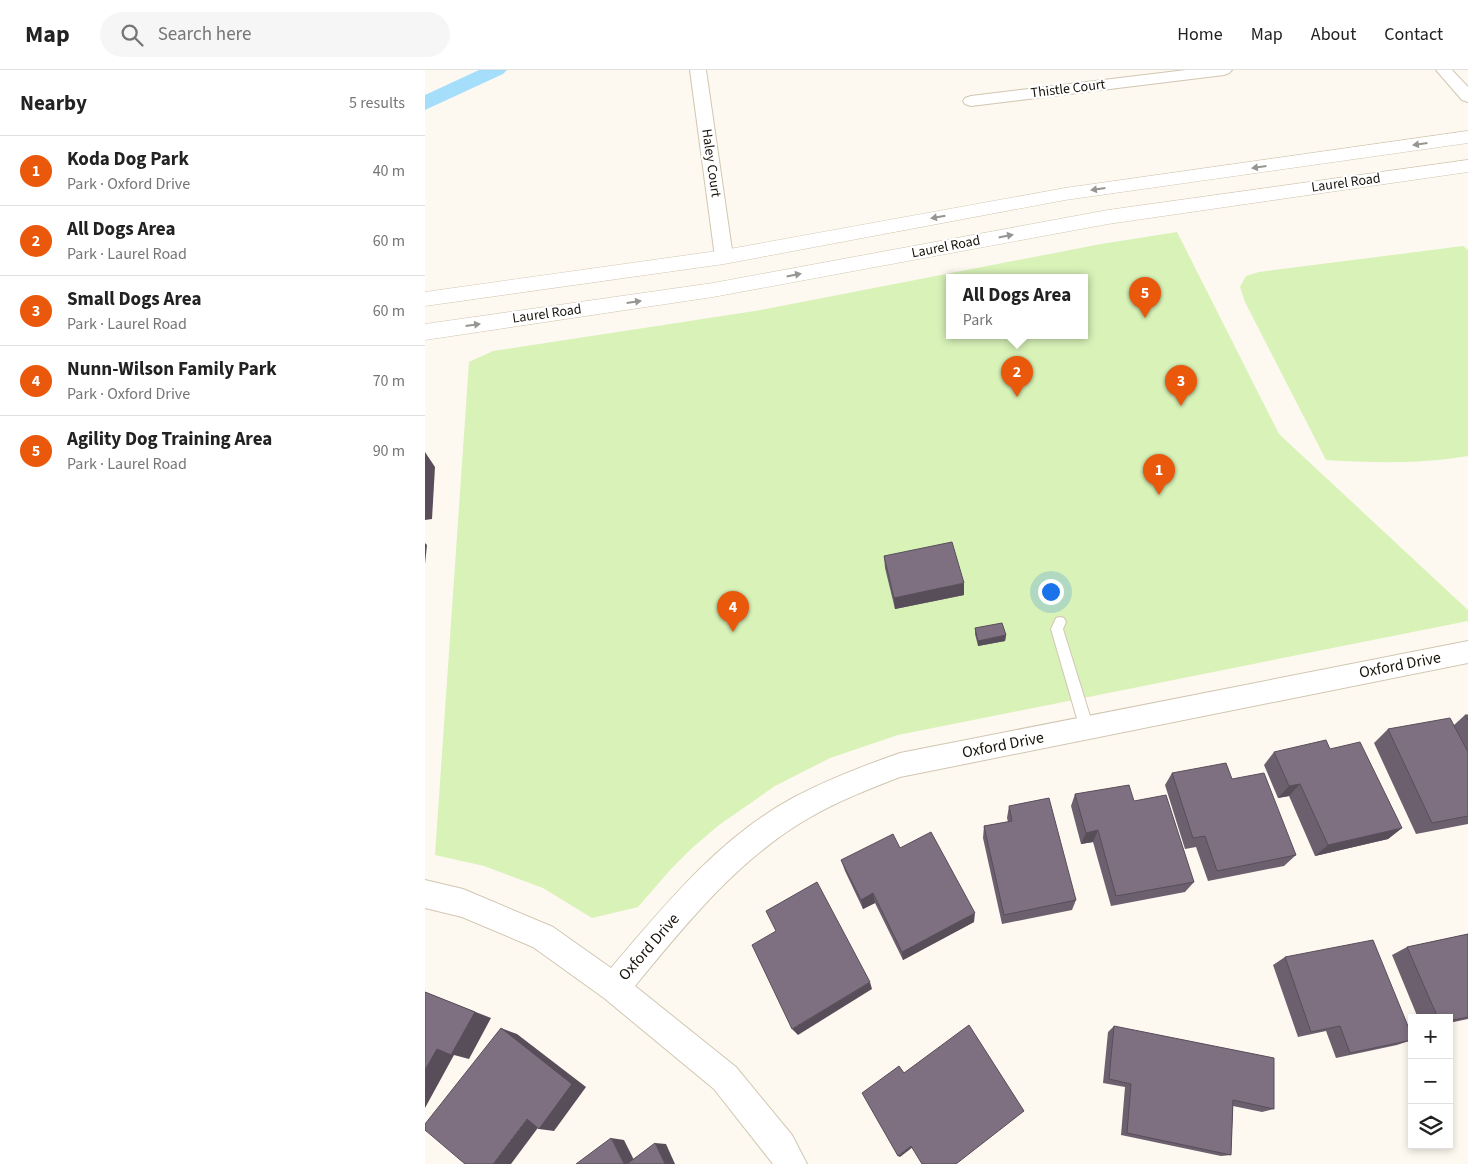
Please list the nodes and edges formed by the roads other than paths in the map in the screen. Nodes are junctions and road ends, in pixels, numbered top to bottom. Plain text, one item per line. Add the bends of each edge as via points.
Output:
1 (698, 70) edge
2 (1224, 70) edge
3 (1444, 70) edge
4 (1468, 97) edge
5 (971, 101) dead end
6 (1468, 137) edge
7 (1468, 166) edge
8 (724, 256) junction
9 (425, 299) edge
10 (425, 332) edge
11 (1060, 622) dead end
12 (1468, 652) edge
13 (1087, 729) junction
14 (425, 894) edge
15 (614, 988) junction
16 (791, 1164) edge

1 - 8 street, Haley Court
2 - 5 street, Thistle Court
3 - 4 street
6 -> 8 main road, Laurel Road via 1065,194
10 -> 7 main road, Laurel Road via 713,290 1108,217
8 - 9 main road, Laurel Road
11 - 13 lane via 1057,629
12 - 13 street, Oxford Drive
13 - 15 street, Oxford Drive via 900,765 847,784 797,810 745,847 700,889
14 - 15 street via 463,903 543,937
15 - 16 street via 725,1078 781,1146

